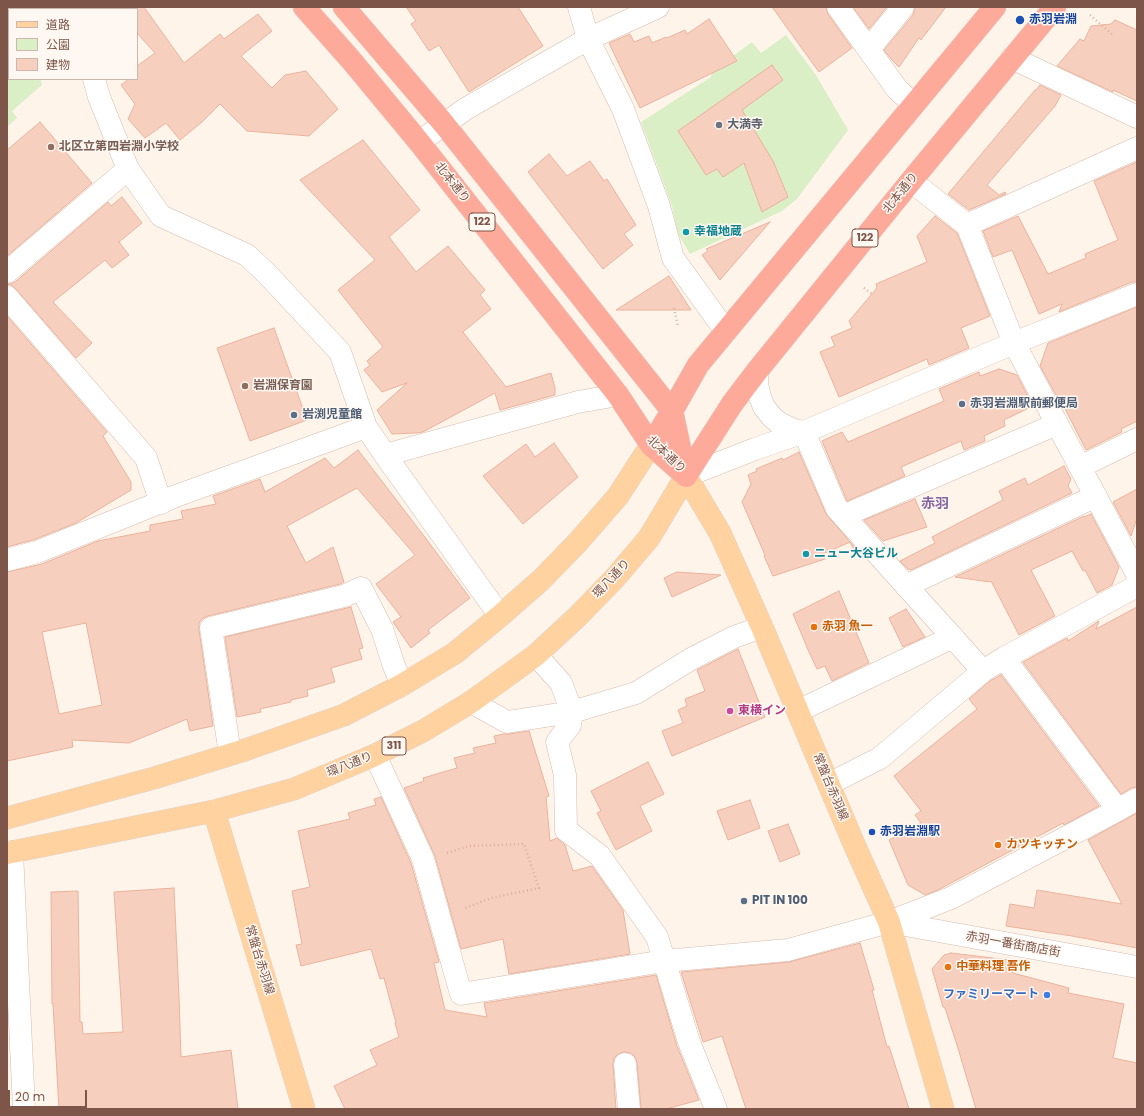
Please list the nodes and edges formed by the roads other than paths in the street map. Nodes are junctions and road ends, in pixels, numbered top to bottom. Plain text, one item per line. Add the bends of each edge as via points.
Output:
1 (304, 7) edge
2 (344, 7) edge
3 (579, 7) edge
4 (658, 7) edge
5 (838, 7) edge
6 (903, 7) edge
7 (994, 7) edge
8 (1055, 7) edge
9 (588, 39) junction
10 (869, 49) junction
11 (1012, 58) junction
12 (94, 80) edge
13 (913, 104) junction
14 (1137, 117) edge
15 (444, 124) junction
16 (419, 142) junction
17 (1137, 148) edge
18 (128, 168) junction
19 (911, 181) junction
20 (967, 225) junction
21 (7, 272) edge
22 (1137, 294) edge
23 (7, 297) edge
24 (725, 330) junction
25 (1014, 343) junction
26 (757, 371) junction
27 (618, 395) junction
28 (672, 411) junction
29 (1057, 424) junction
30 (366, 427) junction
31 (804, 432) junction
32 (1137, 439) edge
33 (651, 445) junction
34 (385, 455) junction
35 (1080, 467) junction
36 (686, 476) junction
37 (1096, 496) junction
38 (161, 503) junction
39 (843, 516) junction
40 (7, 560) edge
41 (1137, 574) edge
42 (906, 586) junction
43 (1137, 586) edge
44 (500, 616) junction
45 (762, 627) junction
46 (953, 637) junction
47 (536, 654) junction
48 (1004, 658) junction
49 (983, 671) junction
50 (402, 685) junction
51 (472, 702) junction
52 (798, 711) junction
53 (572, 712) junction
54 (230, 754) junction
55 (375, 755) junction
56 (829, 784) junction
57 (1137, 799) edge
58 (1118, 810) junction
59 (214, 811) junction
60 (7, 818) edge
61 (9, 852) edge
62 (890, 922) junction
63 (664, 961) junction
64 (1137, 967) edge
65 (14, 1043) edge
66 (625, 1064) dead end
67 (24, 1109) edge
68 (304, 1109) edge
69 (629, 1109) edge
70 (716, 1109) edge
71 (943, 1109) edge

1 - 16 highway, 北本通り / 122
2 - 15 highway, 122
3 - 9 street
4 - 9 street
5 - 10 street
6 - 10 street
7 - 13 highway
8 - 11 highway, 北本通り / 122
9 - 15 street via 467,108
9 - 24 street via 623,109 659,206 673,258
10 - 13 street via 897,89
11 - 14 street
11 - 19 highway, 北本通り / 122
12 - 18 street
13 - 24 highway
15 - 16 street
15 - 28 highway, 122
16 - 27 highway, 北本通り / 122
17 - 20 street
18 - 21 street
18 - 30 street via 161,216 247,255 340,352
19 - 20 street
19 - 26 highway, 北本通り / 122
20 - 25 street
22 - 25 street
23 - 38 street via 146,458
24 - 28 highway via 698,365
25 - 29 street
25 - 31 street
26 - 31 street via 757,384 764,407 779,423
26 - 36 highway, 北本通り / 122 via 732,404
27 - 33 highway, 北本通り / 122
27 - 34 street via 578,402
28 - 33 highway
28 - 36 highway, 122
29 - 35 street
29 - 39 street
30 - 34 street
30 - 38 street
31 - 36 street
31 - 39 street via 837,509
32 - 35 street
33 - 36 highway, 北本通り / 122
33 - 44 main road via 618,496 578,542 541,580
34 - 44 street
35 - 37 street
36 - 45 main road, 常盤台赤羽線 via 720,532
36 - 47 main road, 環八通り / 311 via 649,538 577,617
37 - 41 street
37 - 42 street
38 - 40 street via 37,552
39 - 42 street
42 - 46 street
43 - 48 street
44 - 50 main road via 455,652
45 - 52 main road, 常盤台赤羽線
45 - 53 street via 734,637 691,659 636,693
46 - 49 street
46 - 52 street
47 - 51 main road, 環八通り / 311
47 - 53 street via 561,683
48 - 49 street
48 - 58 street
49 - 56 street via 880,758
50 - 54 main road via 344,715
50 - 54 street via 382,629 361,588 344,596 212,628
51 - 53 street via 507,722
51 - 55 main road, 環八通り / 311 via 424,732
52 - 56 main road, 常盤台赤羽線
53 - 63 street via 570,725 557,742 566,775 566,830 600,856 657,937
54 - 60 main road via 154,778
55 - 59 main road, 環八通り / 311 via 294,789
55 - 63 street via 423,859 461,994
56 - 62 main road, 常盤台赤羽線
57 - 58 street
58 - 62 street via 951,898
59 - 61 main road, 環八通り / 311
59 - 68 main road, 常盤台赤羽線
61 - 65 street
62 - 63 street via 788,950
62 - 64 street, 赤羽一番街商店街
62 - 71 main road, 常盤台赤羽線
63 - 70 street via 689,1042
65 - 67 street
66 - 69 street

